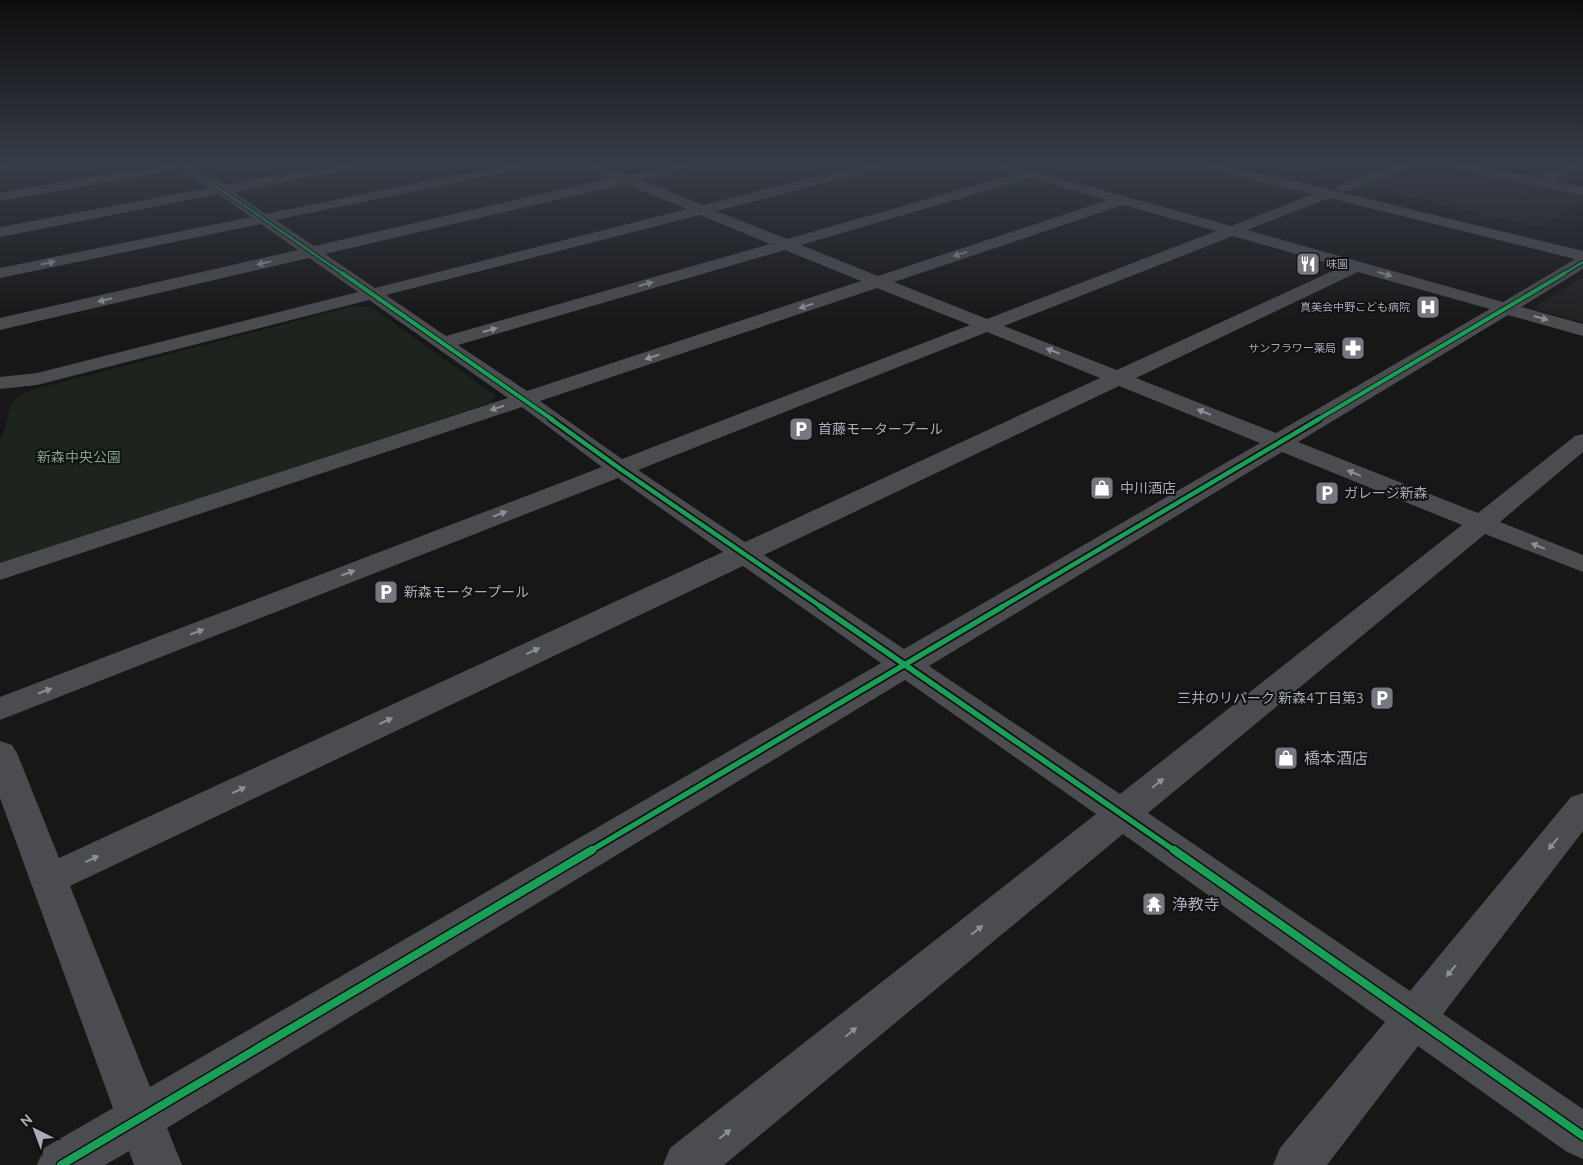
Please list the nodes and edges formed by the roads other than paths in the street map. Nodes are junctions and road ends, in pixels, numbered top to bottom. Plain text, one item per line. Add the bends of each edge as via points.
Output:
1 (88, 215) edge
2 (259, 215) edge
3 (281, 215) edge
4 (469, 215) edge
5 (680, 215) edge
6 (714, 215) edge
7 (886, 215) edge
8 (1076, 215) edge
9 (1177, 215) edge
10 (1272, 215) edge
11 (1419, 215) edge
12 (1456, 215) edge
13 (264, 219) junction
14 (1232, 231) junction
15 (0, 232) edge
16 (786, 244) junction
17 (1583, 246) edge
18 (311, 253) junction
19 (1583, 256) edge
20 (1583, 262) edge
21 (1357, 266) junction
22 (0, 273) edge
23 (878, 282) junction
24 (371, 294) junction
25 (1506, 308) junction
26 (0, 324) edge
27 (989, 325) junction
28 (1583, 330) edge
29 (443, 343) junction
30 (1119, 378) junction
31 (37, 379) junction
32 (0, 383) edge
33 (0, 398) edge
34 (524, 399) junction
35 (1583, 441) edge
36 (1280, 443) junction
37 (619, 468) junction
38 (1482, 523) junction
39 (744, 553) junction
40 (1583, 564) edge
41 (0, 572) edge
42 (906, 665) junction
43 (0, 709) edge
44 (0, 753) edge
45 (1583, 806) edge
46 (1122, 814) junction
47 (48, 880) junction
48 (1414, 1017) junction
49 (140, 1118) junction
50 (1583, 1136) edge
51 (61, 1165) edge
52 (158, 1165) edge
53 (687, 1165) edge
54 (1297, 1165) edge

1 - 15 street
2 - 13 street
3 - 13 street
4 - 18 street
5 - 24 street
6 - 16 street
7 - 16 street
8 -> 23 street
9 - 14 street
10 - 14 street
11 - 19 highway
12 - 17 highway
13 - 18 street
22 -> 13 street
14 - 21 street
14 - 27 street
16 - 23 street
29 -> 16 street
18 - 24 street
18 -> 26 street
20 - 25 street
21 -> 25 street
21 - 30 street
23 - 27 street
23 -> 34 street
24 - 29 street
24 - 31 street
25 -> 28 street
25 - 36 street
30 -> 27 street
27 - 37 street
29 - 34 street
36 -> 30 street
30 - 39 street
31 - 32 street
31 - 33 street
34 - 37 street
34 -> 41 street
35 - 38 street
38 -> 36 street
36 - 42 street
37 - 39 street
43 -> 37 street
40 -> 38 street
46 -> 38 street
39 - 42 street
47 -> 39 street
42 - 46 street
42 - 49 street
44 - 47 street
45 -> 48 street
46 - 48 street
53 -> 46 street
47 - 49 street
48 - 50 street
48 - 54 street
49 - 51 street
49 - 52 street

